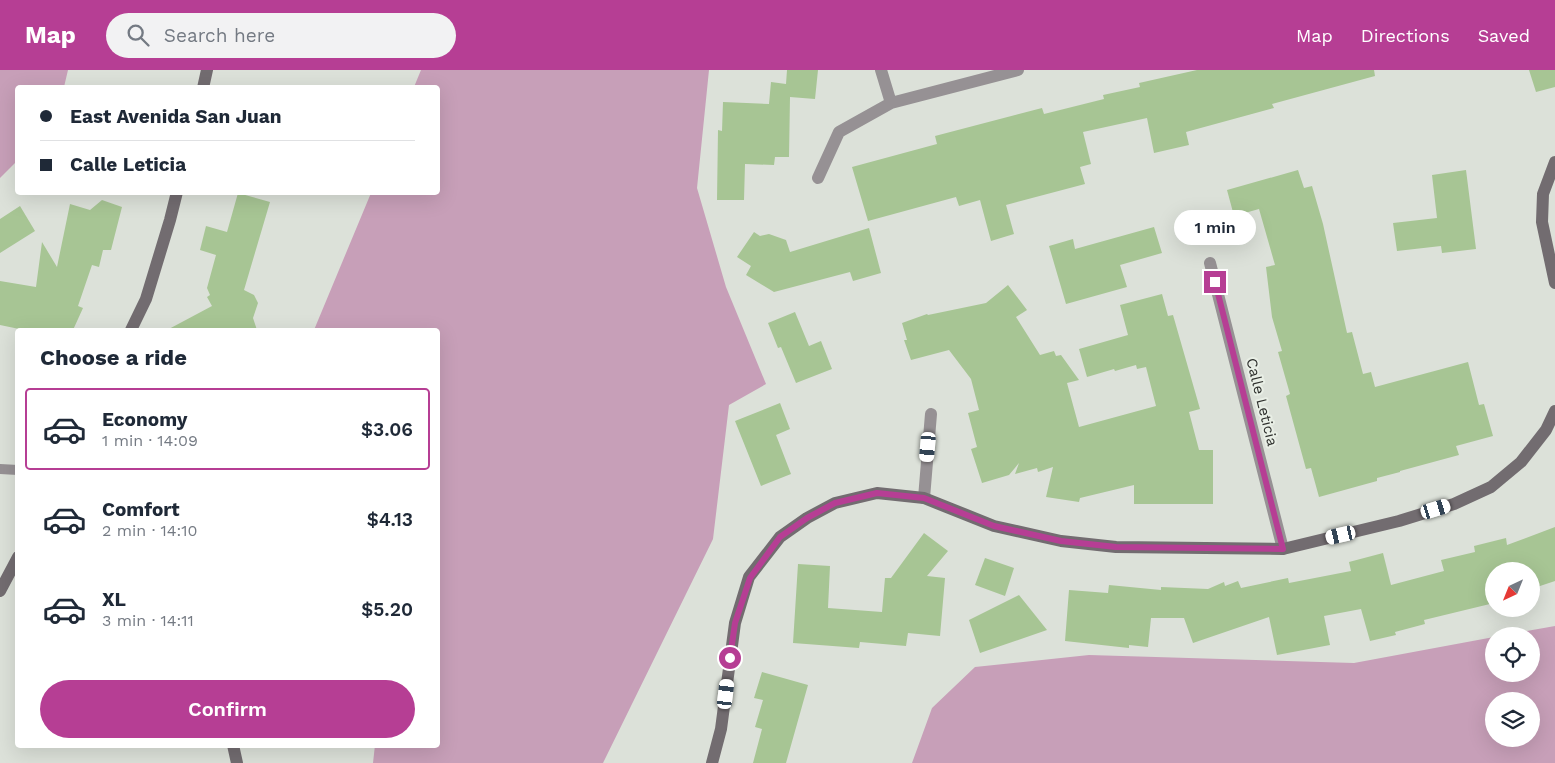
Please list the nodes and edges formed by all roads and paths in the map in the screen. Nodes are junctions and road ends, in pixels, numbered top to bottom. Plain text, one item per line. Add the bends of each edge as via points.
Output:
1 (207, 70) edge
2 (881, 70) edge
3 (1018, 70) edge
4 (204, 85) edge
5 (891, 103) junction
6 (1555, 162) edge
7 (818, 178) dead end
8 (176, 195) edge
9 (1210, 262) dead end
10 (1555, 283) edge
11 (132, 328) edge
12 (1555, 411) edge
13 (932, 414) dead end
14 (1550, 433) edge
15 (0, 469) edge
16 (15, 470) edge
17 (924, 498) junction
18 (1283, 549) junction
19 (13, 576) edge
20 (0, 590) edge
21 (234, 748) edge
22 (237, 763) edge
23 (712, 763) edge

1 - 4 street
2 - 5 street
3 - 5 street
5 - 7 street via 839,132
6 - 10 street via 1543,194 1542,222
8 - 11 street via 146,299
9 - 18 street, Calle Leticia
12 - 14 street
13 - 17 street
14 - 18 street via 1491,487 1454,504
15 - 16 lane
17 - 18 street via 994,526 1061,541 1116,547
17 - 23 street via 877,493 835,503 780,537 750,578 735,623 721,729
19 - 20 street
21 - 22 street

